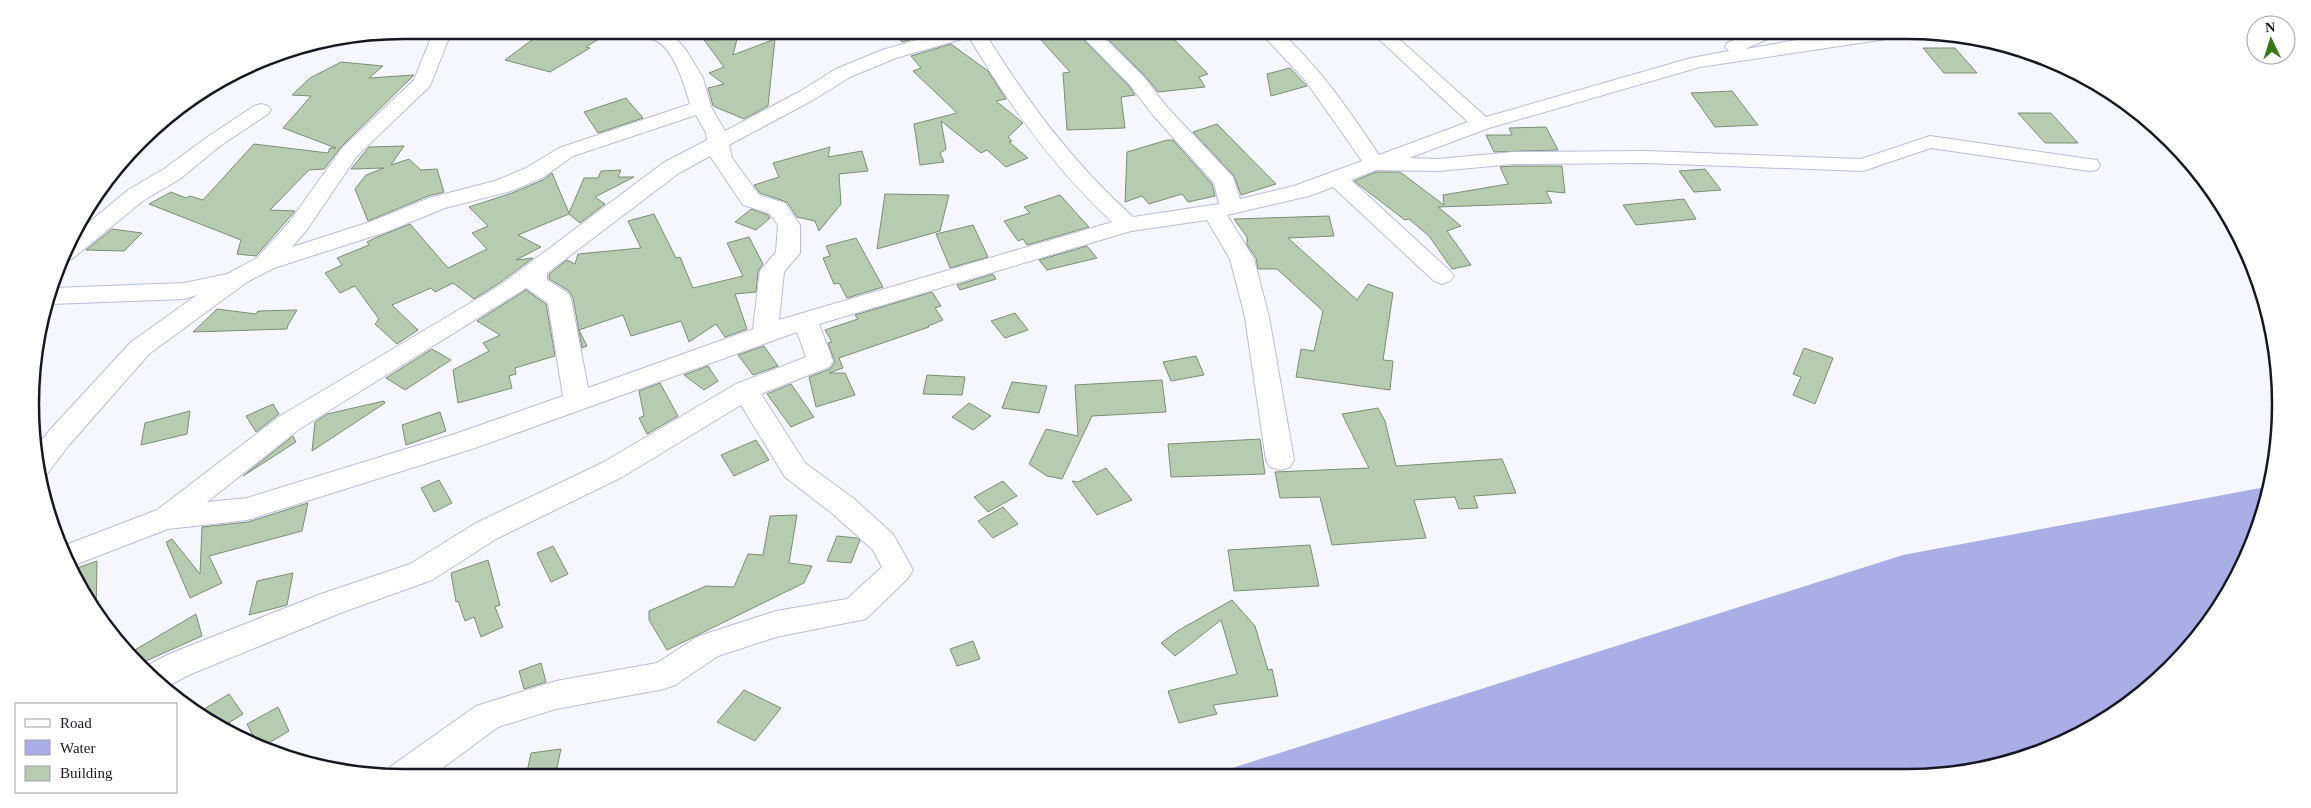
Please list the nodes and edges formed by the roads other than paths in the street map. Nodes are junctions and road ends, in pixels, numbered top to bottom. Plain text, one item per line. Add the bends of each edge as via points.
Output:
1 (440, 39) edge
2 (670, 39) edge
3 (942, 39) edge
4 (979, 39) edge
5 (1094, 39) edge
6 (1278, 39) edge
7 (1388, 39) edge
8 (1751, 39) edge
9 (1848, 39) edge
10 (1698, 62) junction
11 (701, 107) junction
12 (261, 110) dead end
13 (1482, 124) junction
14 (718, 144) junction
15 (1374, 164) junction
16 (2089, 165) dead end
17 (1336, 178) junction
18 (1223, 210) junction
19 (1128, 224) junction
20 (75, 245) edge
21 (266, 263) junction
22 (536, 270) junction
23 (1442, 276) dead end
24 (238, 278) junction
25 (55, 296) edge
26 (805, 320) junction
27 (765, 335) junction
28 (745, 390) junction
29 (577, 401) junction
30 (43, 459) edge
31 (1280, 460) dead end
32 (165, 518) junction
33 (71, 555) edge
34 (159, 675) edge
35 (414, 769) edge

1 - 21 street via 423,82 349,152 298,226
2 - 11 street via 693,78
3 - 14 street via 889,54 843,73
4 - 19 street via 1012,91 1050,140 1095,195
5 - 18 street via 1136,81 1225,182
6 - 15 street via 1333,101
7 - 13 street
8 - 10 street
9 - 10 street
10 - 13 street
11 - 14 street via 716,133
11 - 21 street via 566,152 534,173 503,186 437,203
12 - 20 street via 172,174 136,195
13 - 15 street
14 - 22 street via 671,168
14 - 27 street via 721,158 751,200 777,208 789,225 788,253 772,271
15 - 16 street via 1438,165 1514,158 1647,157 1863,165 1930,142
15 - 17 street
17 - 18 street via 1301,191
17 - 23 street
18 - 19 street
18 - 31 street via 1242,259 1256,317
19 - 26 street
21 - 24 street
22 - 29 street via 536,283 559,299
22 - 32 street via 507,291 289,423
24 - 25 street via 184,291
24 - 30 street via 140,348
26 - 27 street
26 - 28 street via 820,361
27 - 29 street
28 - 34 street via 612,470 486,531 421,572 332,604
28 - 35 street via 795,470 843,506 883,542 898,570 855,610 776,624 708,646 664,675 556,695 488,716
29 - 32 street via 465,441 247,509
32 - 33 street

